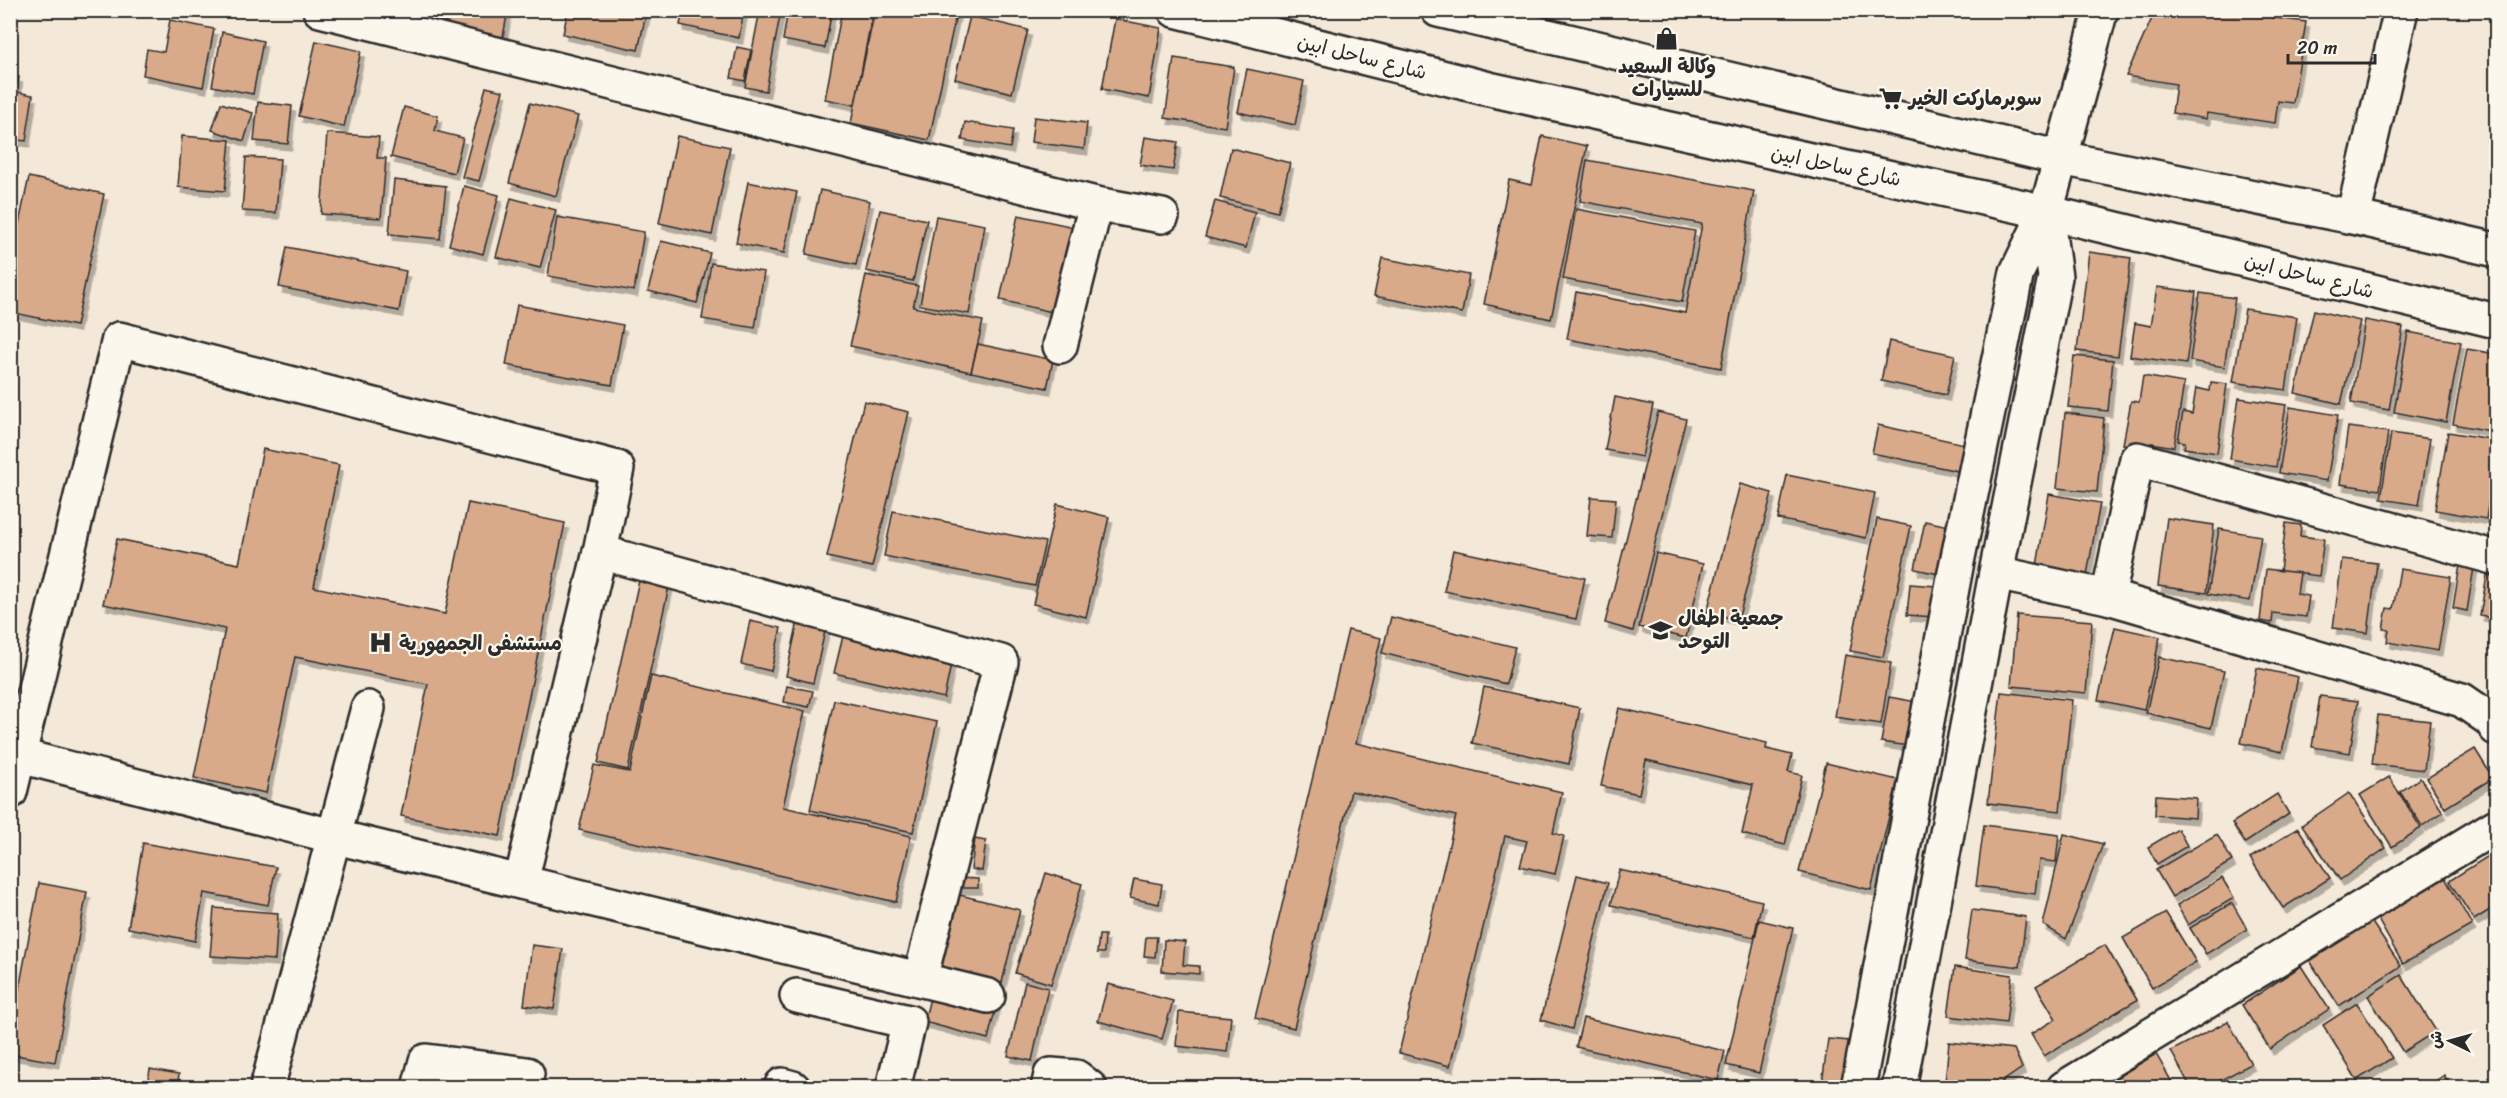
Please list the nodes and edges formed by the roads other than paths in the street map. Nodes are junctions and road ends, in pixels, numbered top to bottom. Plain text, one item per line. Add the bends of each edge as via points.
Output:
1 (320, 10) edge
2 (1175, 10) edge
3 (1438, 10) edge
4 (2101, 10) edge
5 (2401, 10) edge
6 (2061, 159) junction
7 (1096, 204) junction
8 (2046, 213) junction
9 (1162, 216) dead end
10 (2353, 218) junction
11 (2496, 250) edge
12 (2496, 321) edge
13 (1060, 346) dead end
14 (600, 552) junction
15 (2496, 558) edge
16 (1956, 567) junction
17 (1996, 573) junction
18 (2108, 597) junction
19 (368, 708) dead end
20 (2496, 728) edge
21 (20, 756) junction
22 (10, 792) edge
23 (2496, 826) edge
24 (332, 836) junction
25 (521, 882) junction
26 (920, 979) junction
27 (797, 996) dead end
28 (988, 996) dead end
29 (527, 1074) dead end
30 (267, 1088) edge
31 (419, 1088) edge
32 (781, 1088) edge
33 (793, 1088) edge
34 (893, 1088) edge
35 (1048, 1088) edge
36 (1090, 1088) edge
37 (1858, 1088) edge
38 (1899, 1088) edge
39 (2064, 1088) edge

1 - 7 main road
2 - 8 main road, شارع ساحل ابين via 1500,92
3 - 6 main road
4 - 6 main road
5 - 10 main road
6 - 8 main road
6 - 10 main road
7 - 9 main road
7 - 13 main road
8 - 12 main road, شارع ساحل ابين
8 - 16 main road via 2017,272
8 - 17 main road via 2055,277
10 - 11 main road
14 - 21 main road via 617,468 119,339
14 - 25 main road
14 - 26 main road via 1001,662
15 - 18 main road via 2137,459
16 - 17 main road
16 - 37 main road
17 - 18 main road
17 - 38 main road
18 - 20 main road via 2462,700
19 - 24 main road
21 - 22 main road
21 - 24 main road
23 - 39 main road
24 - 25 main road
24 - 30 main road
25 - 26 main road
26 - 28 main road
27 - 34 main road via 909,1022
29 - 31 main road via 426,1061
32 - 33 main road
35 - 36 main road via 1051,1075 1076,1077

